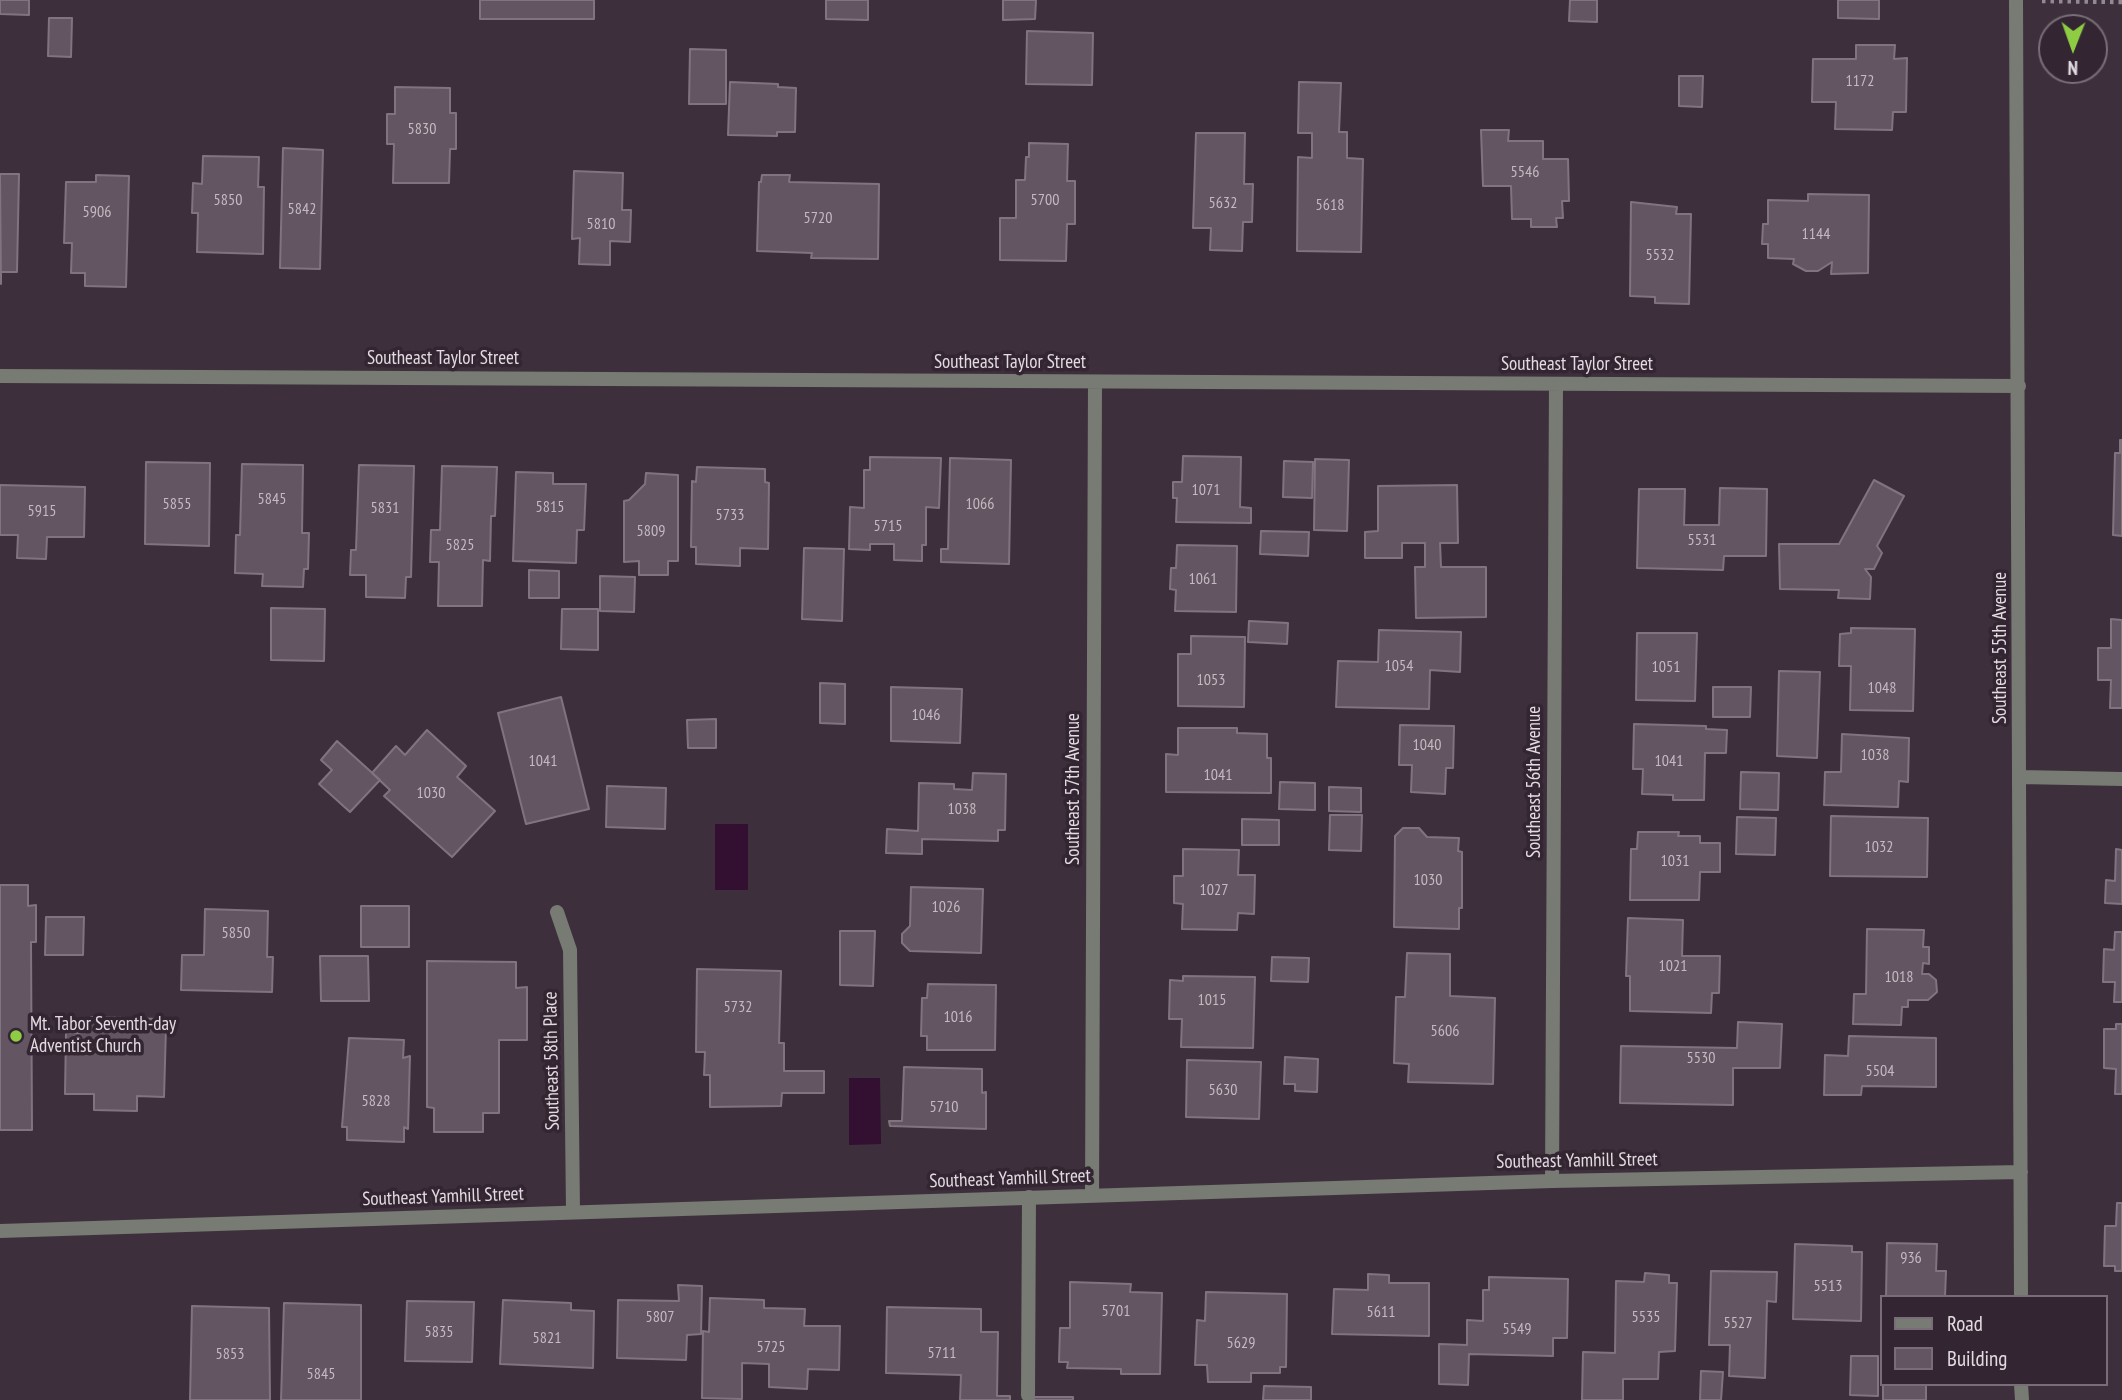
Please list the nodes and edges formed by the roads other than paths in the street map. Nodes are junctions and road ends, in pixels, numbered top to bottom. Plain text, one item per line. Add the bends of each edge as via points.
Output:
1 (2016, 1) edge
2 (0, 376) edge
3 (1095, 382) junction
4 (1556, 384) junction
5 (2019, 386) junction
6 (2020, 777) junction
7 (2122, 779) edge
8 (556, 912) dead end
9 (2021, 1172) junction
10 (1552, 1181) junction
11 (1092, 1196) junction
12 (1029, 1197) junction
13 (573, 1212) junction
14 (0, 1231) edge
15 (2021, 1295) edge
16 (1028, 1395) dead end

1 - 5 street, Southeast 55th Avenue
2 - 3 street, Southeast Taylor Street
3 - 4 street, Southeast Taylor Street
3 - 11 street, Southeast 57th Avenue
4 - 5 street, Southeast Taylor Street
4 - 10 street, Southeast 56th Avenue
5 - 6 street, Southeast 55th Avenue
6 - 7 street
6 - 9 street, Southeast 55th Avenue
8 - 13 street, Southeast 58th Place via 570,950
9 - 10 street, Southeast Yamhill Street
9 - 15 street, Southeast 55th Avenue
10 - 11 street, Southeast Yamhill Street
11 - 12 street, Southeast Yamhill Street
12 - 13 street, Southeast Yamhill Street
12 - 16 street
13 - 14 street, Southeast Yamhill Street

